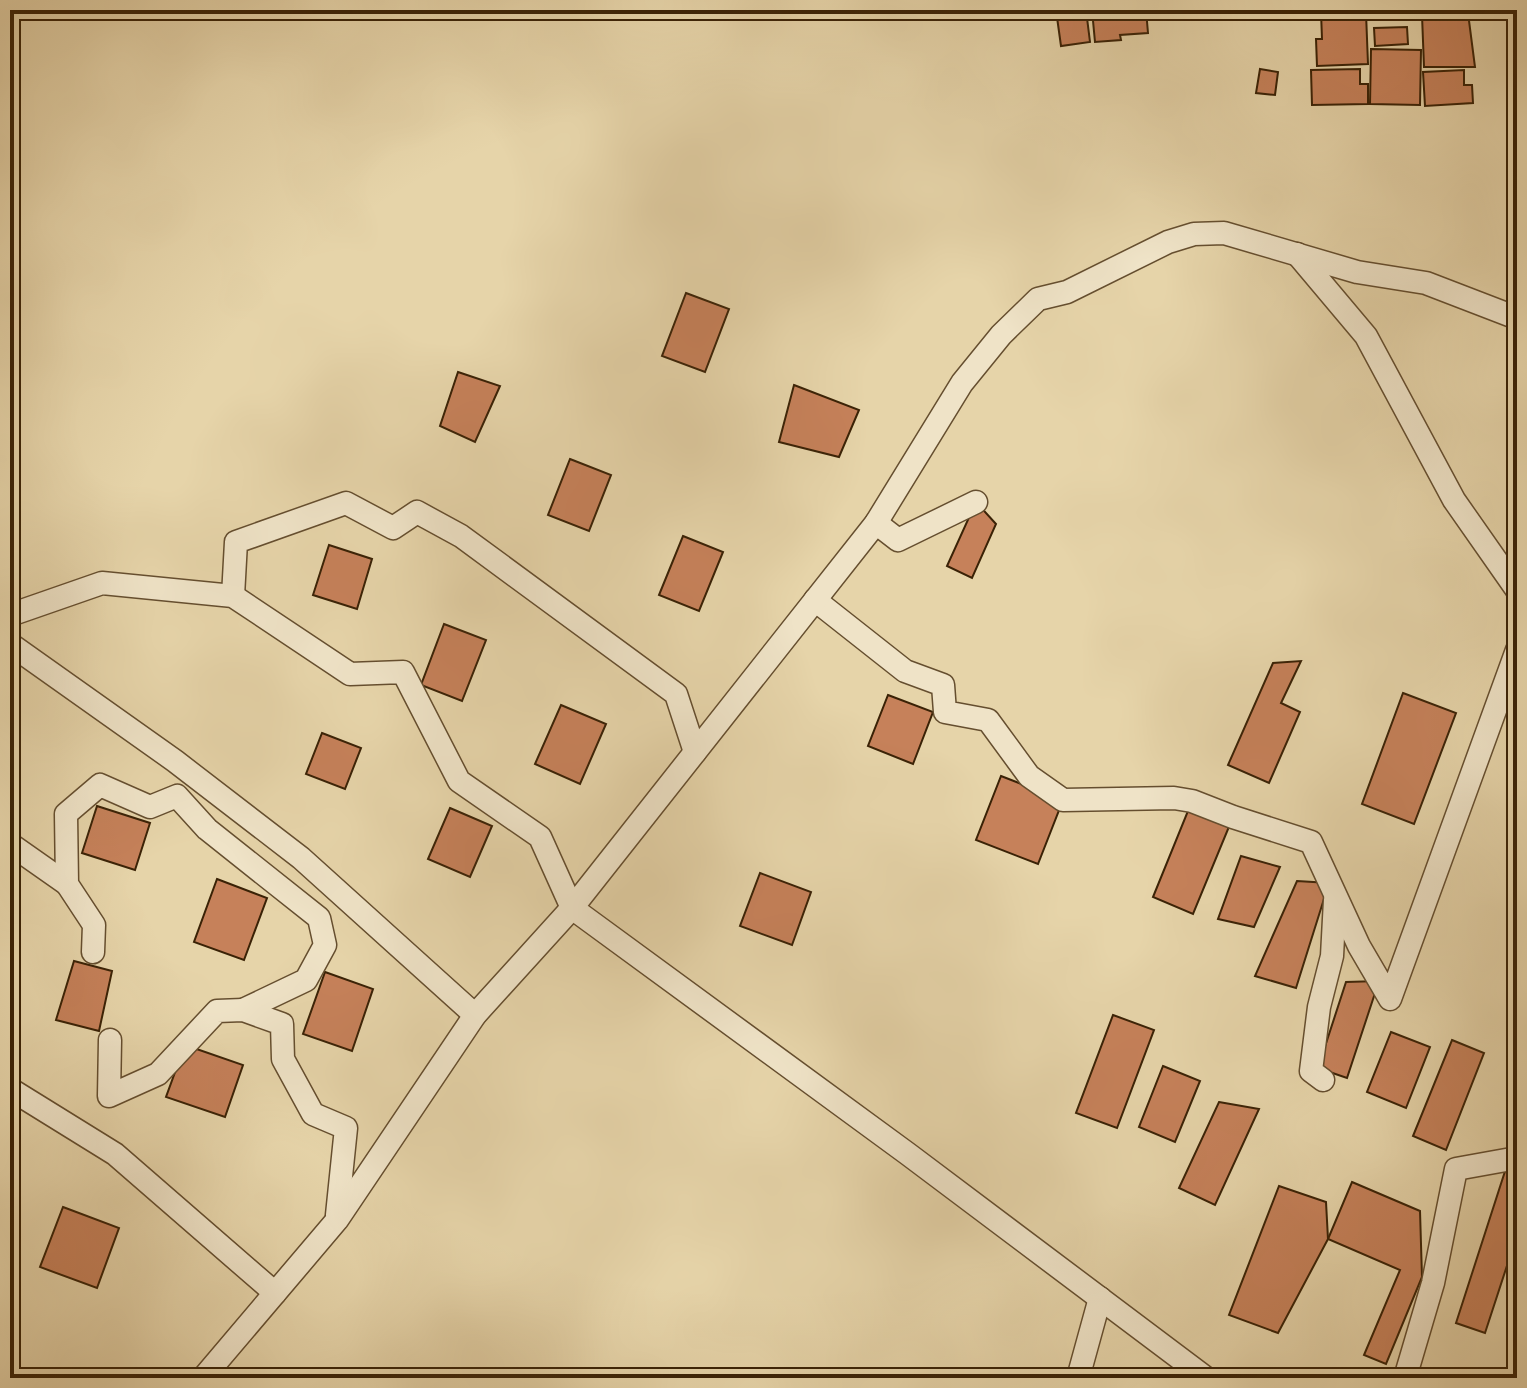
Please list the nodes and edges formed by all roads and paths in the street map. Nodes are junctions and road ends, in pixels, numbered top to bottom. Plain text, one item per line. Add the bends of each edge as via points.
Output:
1 (1297, 254) junction
2 (1517, 318) edge
3 (976, 502) dead end
4 (876, 523) junction
5 (1517, 590) edge
6 (233, 596) junction
7 (815, 600) junction
8 (10, 615) edge
9 (10, 644) edge
10 (1517, 650) edge
11 (695, 752) junction
12 (10, 844) edge
13 (67, 884) junction
14 (1335, 895) junction
15 (572, 908) junction
16 (93, 952) dead end
17 (243, 1010) junction
18 (475, 1015) junction
19 (110, 1040) dead end
20 (1323, 1080) dead end
21 (10, 1089) edge
22 (1517, 1158) edge
23 (337, 1220) junction
24 (275, 1293) junction
25 (1100, 1298) junction
26 (203, 1378) edge
27 (1078, 1378) edge
28 (1206, 1378) edge
29 (1405, 1378) edge

1 - 2 street via 1357,272 1426,283
1 - 4 street via 1224,233 1194,234 1067,292 1038,299 962,383
1 - 5 street via 1366,336 1454,500
3 - 4 street via 898,540
4 - 7 street
6 - 8 street via 102,583
6 - 11 street via 236,542 346,503 393,528 417,512 461,536 676,694
6 - 15 street via 350,674 403,672 459,781 540,837
7 - 11 street
7 - 14 street via 905,671 943,685 945,712 988,720 1029,776 1063,800 1192,801 1311,842
9 - 18 street via 301,858
10 - 14 street via 1390,999
11 - 15 street
12 - 13 street
13 - 16 street via 94,925
13 - 17 street via 66,814 100,785 150,807 177,796 207,829 319,918 325,945 306,980
14 - 20 street via 1332,956 1311,1071
15 - 18 street
15 - 25 street
17 - 19 street via 217,1011 158,1074 109,1096
17 - 23 street via 282,1024 283,1059 313,1114 346,1128
18 - 23 street
21 - 24 street via 115,1154
22 - 29 street via 1456,1169 1433,1283
23 - 24 street
24 - 26 street
25 - 27 street
25 - 28 street

